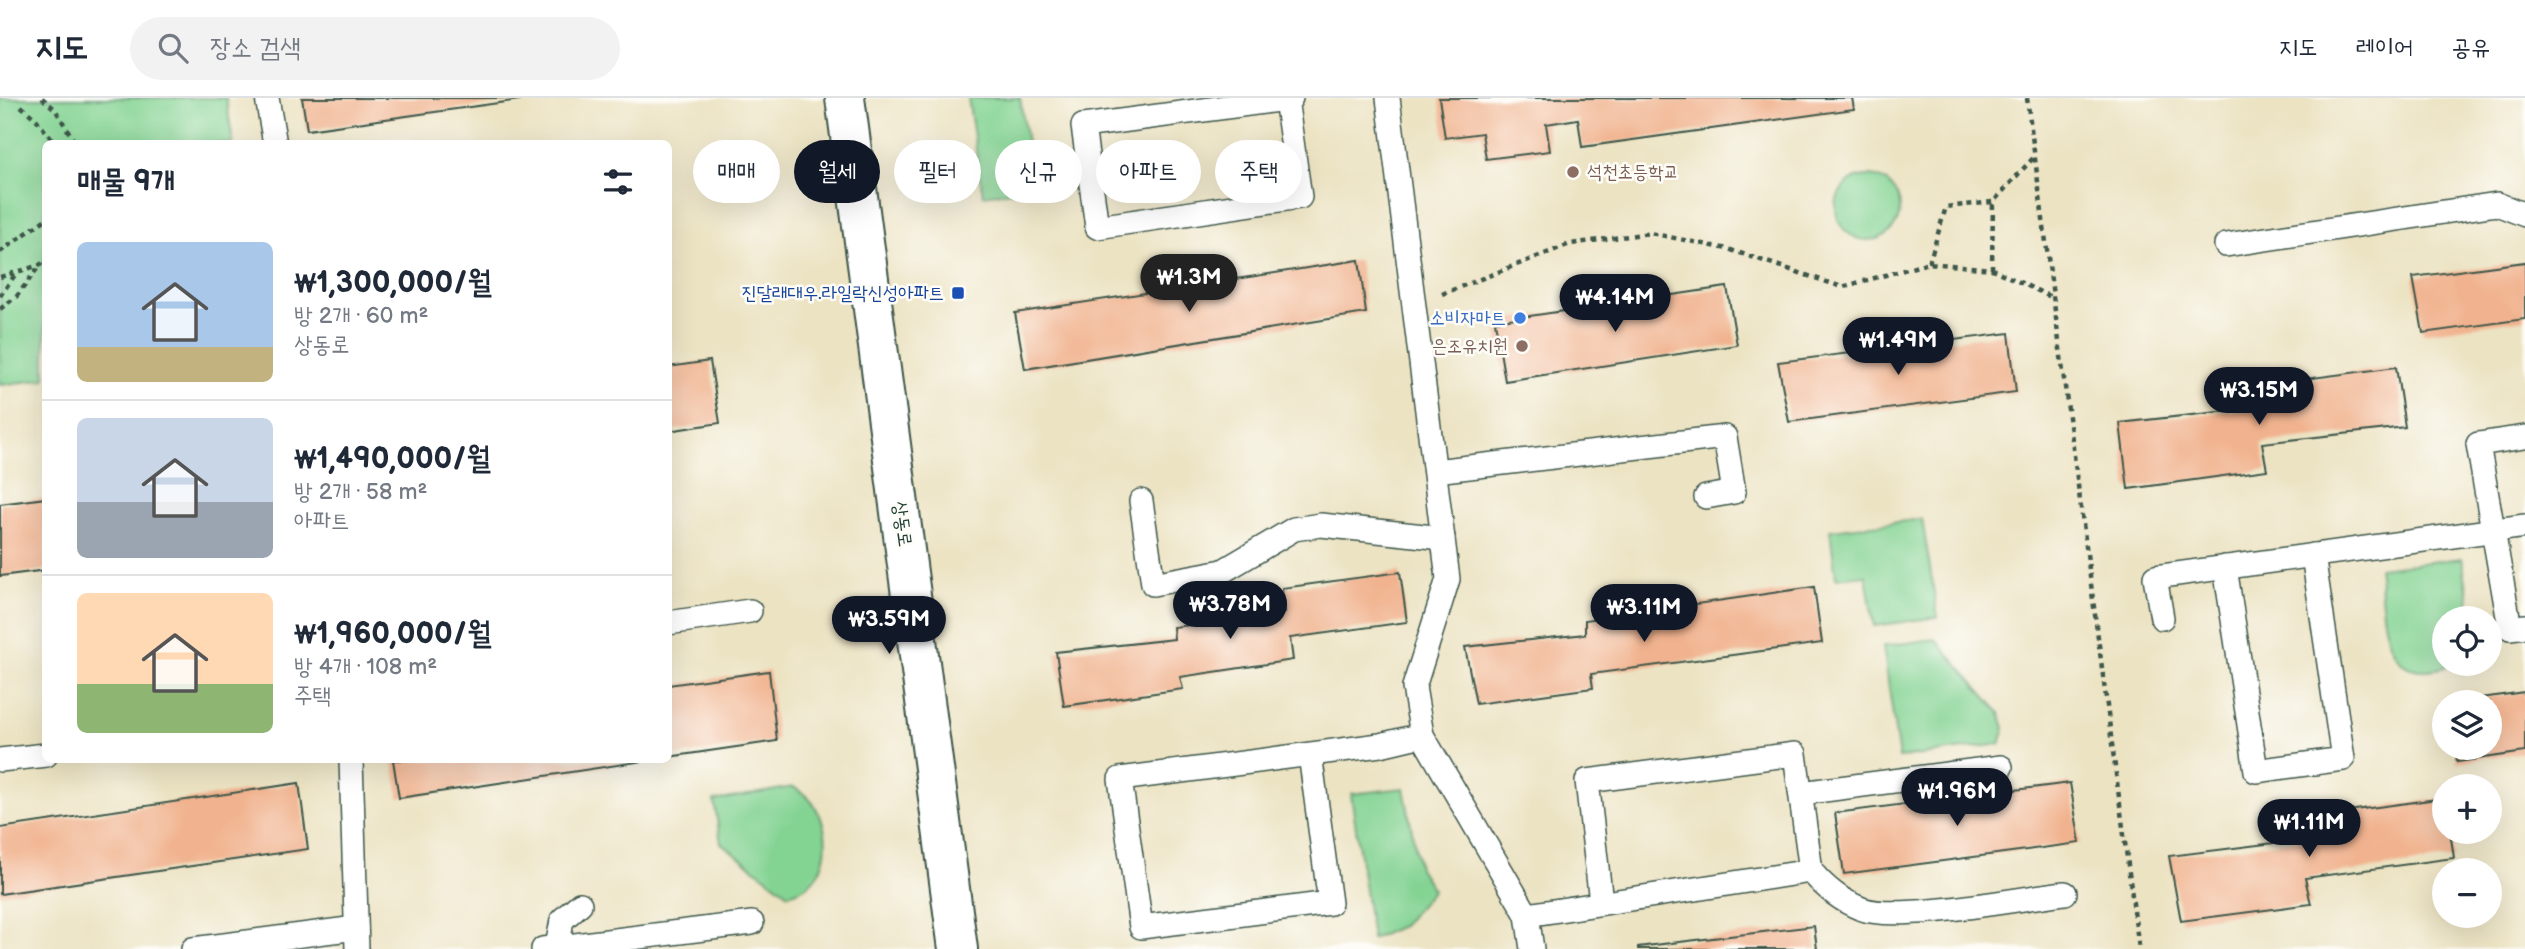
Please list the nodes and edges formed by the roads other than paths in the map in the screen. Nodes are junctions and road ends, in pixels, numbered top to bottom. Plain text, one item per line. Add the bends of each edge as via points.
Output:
1 (267, 98) edge
2 (845, 98) edge
3 (1288, 98) edge
4 (1388, 98) edge
5 (274, 140) edge
6 (2525, 215) edge
7 (2226, 245) dead end
8 (2525, 437) edge
9 (1435, 471) junction
10 (1706, 497) dead end
11 (1140, 501) dead end
12 (2525, 526) edge
13 (2494, 530) junction
14 (1443, 538) junction
15 (2313, 555) junction
16 (2225, 567) junction
17 (751, 611) dead end
18 (2162, 618) dead end
19 (672, 622) edge
20 (2525, 626) edge
21 (1422, 734) junction
22 (1310, 754) junction
23 (42, 755) edge
24 (0, 760) edge
25 (351, 763) edge
26 (2001, 767) dead end
27 (1801, 793) junction
28 (1811, 871) junction
29 (2065, 893) dead end
30 (1601, 901) junction
31 (580, 904) dead end
32 (1527, 915) junction
33 (752, 923) dead end
34 (356, 939) edge
35 (550, 948) edge
36 (193, 949) edge
37 (958, 949) edge
38 (1532, 949) edge

1 - 5 lane
2 - 37 street, 상동로
3 - 3 lane via 1083,126 1097,227 1300,197
4 - 9 lane
6 - 7 lane via 2497,204
8 - 13 lane via 2478,444
9 - 10 lane via 1725,437 1734,492
9 - 14 lane
11 - 14 lane via 1153,584 1223,571 1294,529 1321,525
12 - 13 lane
13 - 15 lane
13 - 20 lane via 2510,628
14 - 21 lane via 1448,579 1414,687
15 - 16 lane
15 - 16 lane via 2343,759 2256,771
16 - 18 lane via 2155,577
17 - 19 lane
21 - 22 lane
21 - 32 lane
22 - 22 lane via 1121,779 1141,927 1330,903
23 - 24 lane
25 - 34 lane
26 - 27 lane
27 - 28 lane
27 - 30 lane via 1795,754 1587,781
28 - 29 lane via 1839,897 1863,909 1893,914
28 - 30 lane
30 - 32 lane
31 - 35 lane via 562,920
32 - 38 lane
33 - 35 lane
34 - 36 lane

